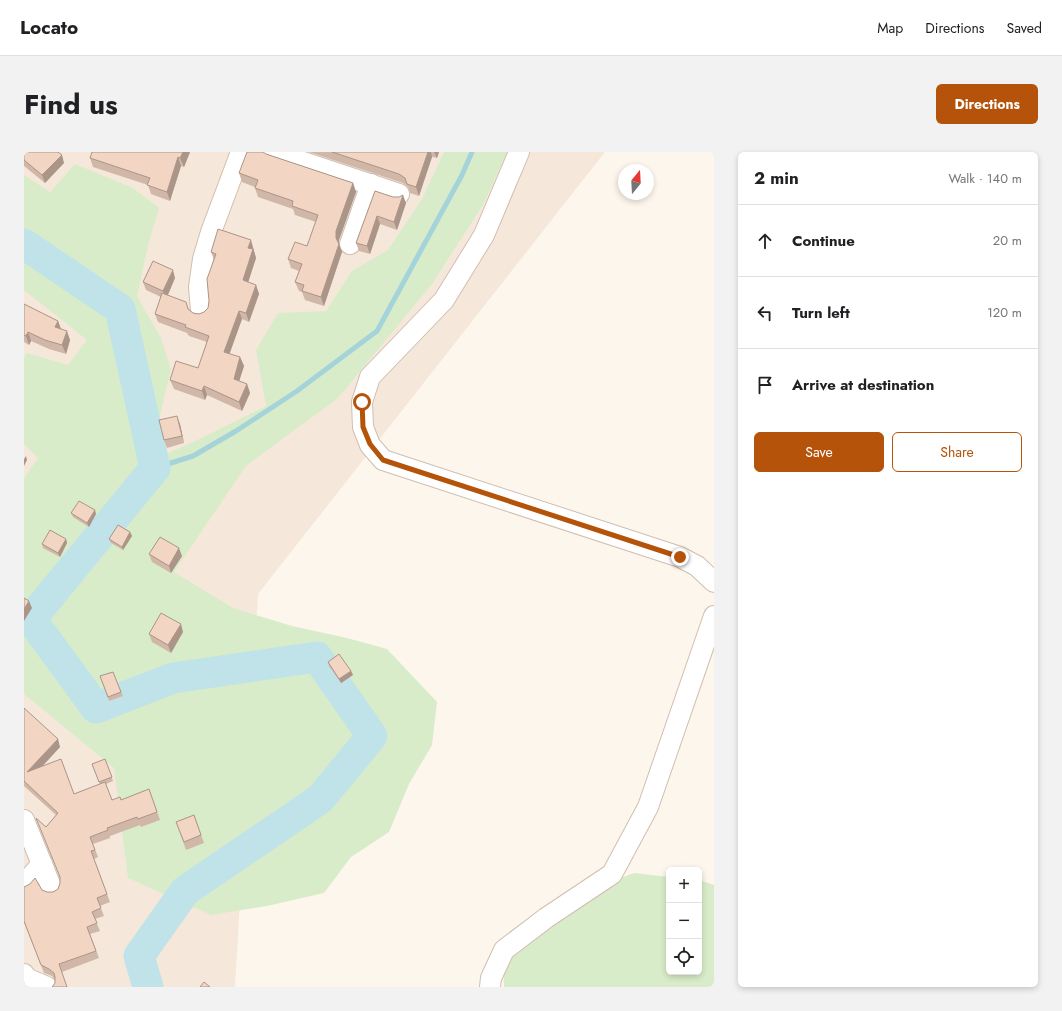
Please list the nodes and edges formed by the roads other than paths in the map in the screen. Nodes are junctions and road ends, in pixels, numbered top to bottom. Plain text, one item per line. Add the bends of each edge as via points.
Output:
1 (242, 152) edge
2 (273, 152) edge
3 (520, 152) edge
4 (371, 184) junction
5 (399, 194) dead end
6 (350, 244) dead end
7 (201, 311) dead end
8 (714, 582) edge
9 (714, 616) edge
10 (24, 820) edge
11 (42, 864) junction
12 (24, 884) edge
13 (52, 889) dead end
14 (24, 974) edge
15 (47, 987) edge
16 (490, 987) edge

1 - 7 street via 203,259 199,286
2 - 4 street
3 - 8 street via 484,235 444,300 370,377 362,402 363,427 370,444 383,460 680,557 697,566
4 - 5 street
4 - 6 street
9 - 16 street via 648,807 612,874 504,950 491,978
10 - 11 street
11 - 12 street
11 - 13 street
14 - 15 street via 26,978

